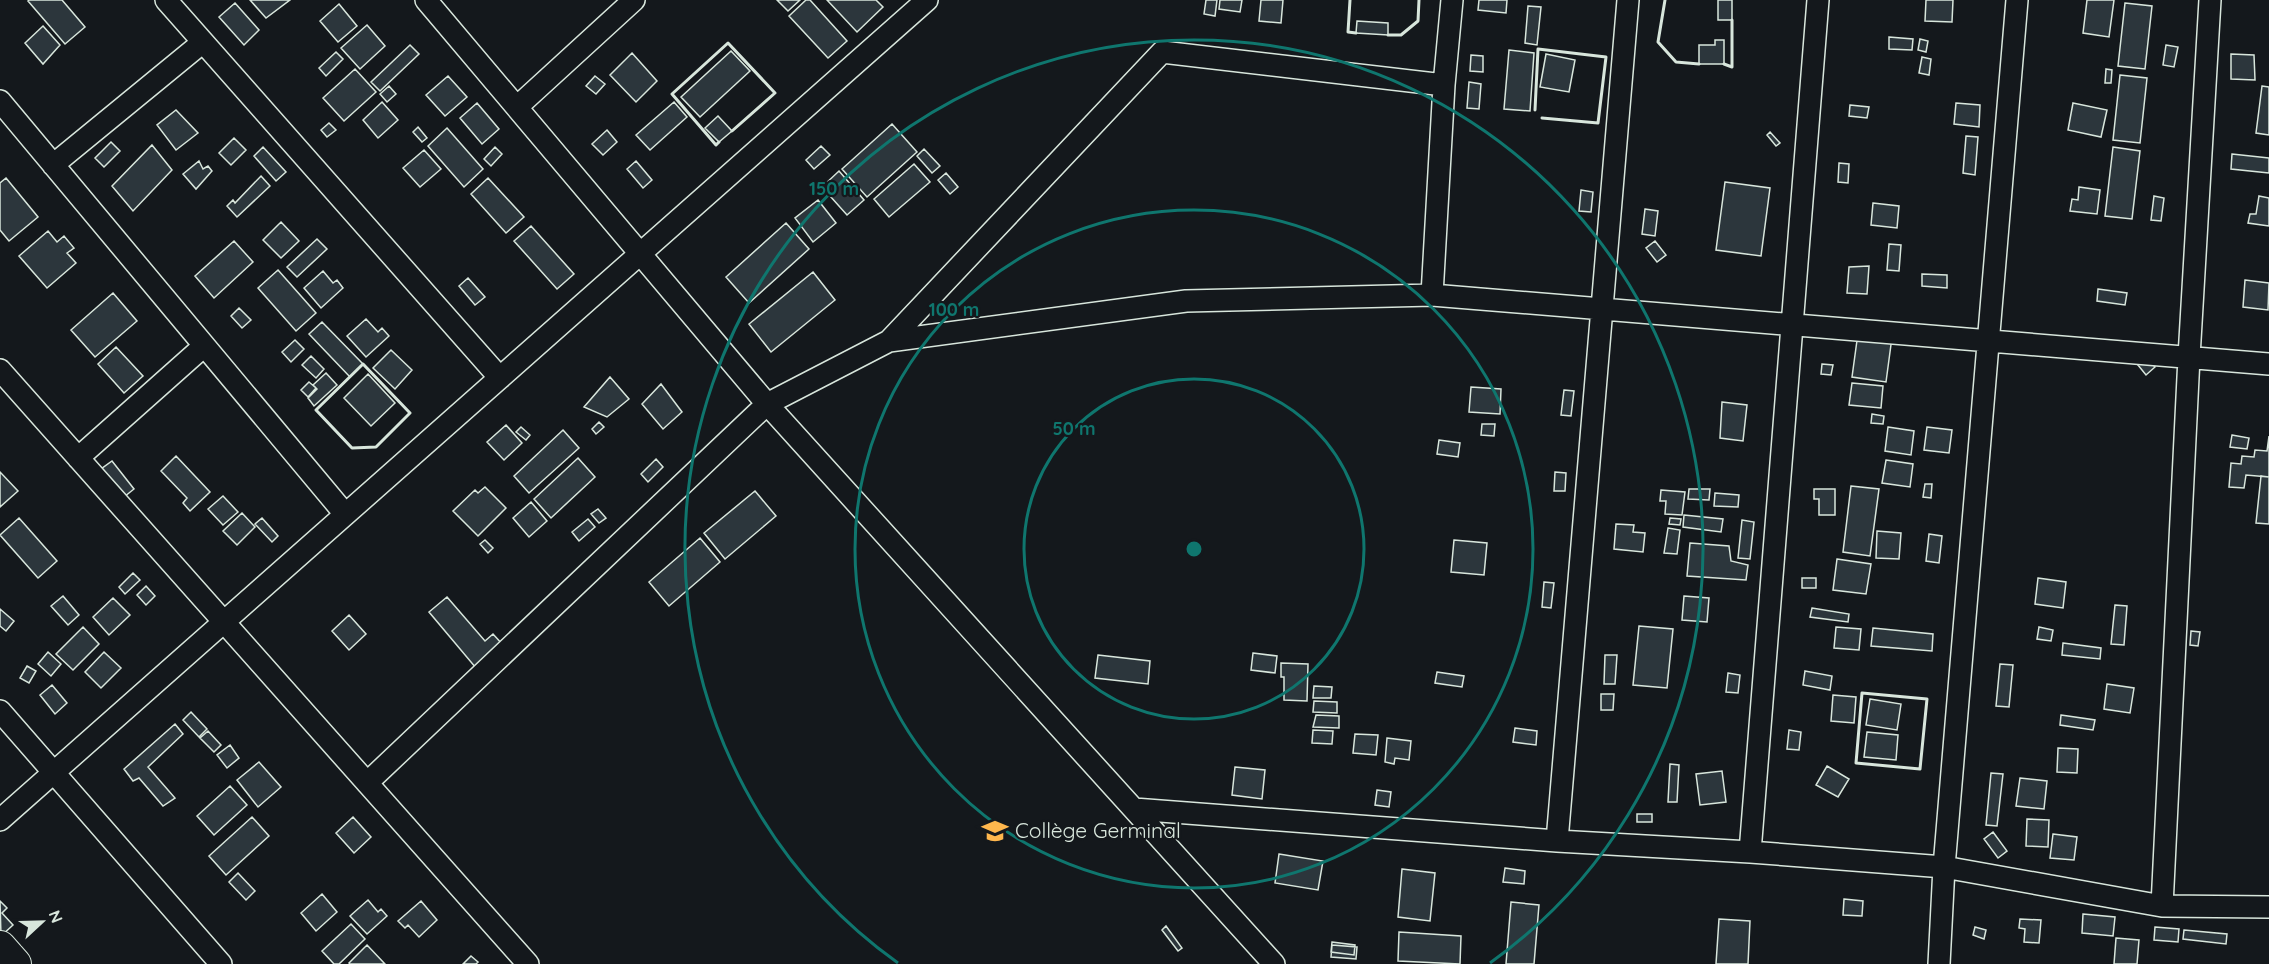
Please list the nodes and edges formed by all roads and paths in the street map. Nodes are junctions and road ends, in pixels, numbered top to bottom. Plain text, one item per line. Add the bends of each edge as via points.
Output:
1 (166, 0) edge
2 (426, 0) edge
3 (634, 0) edge
4 (927, 0) edge
5 (1452, 0) edge
6 (1628, 0) edge
7 (1818, 0) edge
8 (2018, 0) edge
9 (2210, 0) edge
10 (203, 42) junction
11 (1444, 85) junction
12 (0, 101) edge
13 (517, 107) junction
14 (53, 165) junction
15 (640, 254) junction
16 (1432, 295) junction
17 (1601, 308) junction
18 (1792, 324) junction
19 (889, 341) junction
20 (1989, 341) junction
21 (204, 346) junction
22 (2189, 357) junction
23 (2269, 364) edge
24 (0, 370) edge
25 (500, 378) junction
26 (767, 404) junction
27 (78, 458) junction
28 (345, 514) junction
29 (224, 622) junction
30 (0, 711) edge
31 (53, 773) junction
32 (367, 783) junction
33 (1134, 809) junction
34 (0, 820) edge
35 (1557, 842) junction
36 (1750, 852) junction
37 (1944, 867) junction
38 (2162, 906) junction
39 (2269, 907) edge
40 (0, 947) edge
41 (15, 964) edge
42 (221, 964) edge
43 (528, 964) edge
44 (1274, 964) edge
45 (1939, 964) edge

1 - 10 street
2 - 13 street
3 - 13 street
4 - 15 street
5 - 11 street
6 - 17 street
7 - 18 street
8 - 20 street
9 - 22 street
10 - 14 street
10 - 25 street
11 - 16 street
11 - 19 street via 1162,52
12 - 14 street
13 - 15 street
14 - 21 street
15 - 25 street
15 - 26 street
16 - 17 street
16 - 19 street via 1186,301
17 - 18 street
17 - 35 street
18 - 20 street
18 - 36 street
19 - 26 street
20 - 22 street
20 - 37 street
21 - 27 street
21 - 28 street
22 - 23 street
22 - 38 street
24 - 27 street
25 - 28 street
26 - 32 street
26 - 33 street
27 - 29 street
28 - 29 street
29 - 31 street
29 - 32 street
30 - 31 street
31 - 34 street
31 - 42 street
32 - 43 street
33 - 35 street
33 - 44 street
35 - 36 street
36 - 37 street
37 - 38 street
37 - 45 street
38 - 39 street
40 - 41 main road

